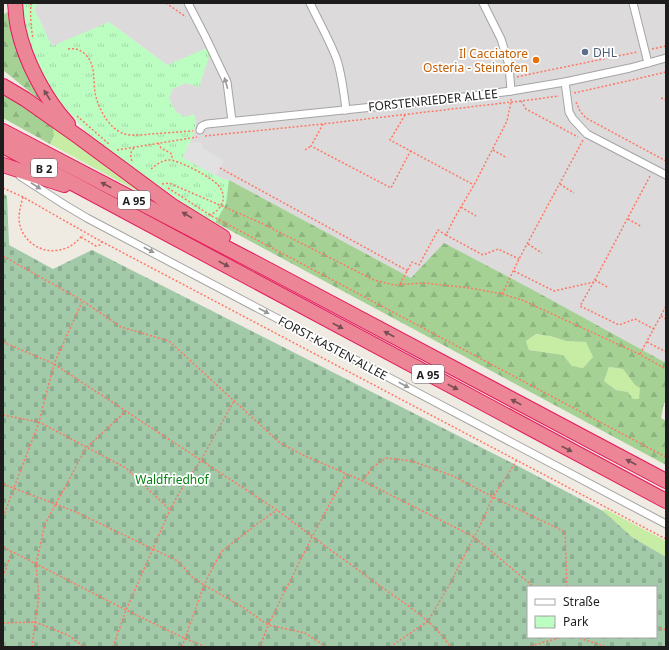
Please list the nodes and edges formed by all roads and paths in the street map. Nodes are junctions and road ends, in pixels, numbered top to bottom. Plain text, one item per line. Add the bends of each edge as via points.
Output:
1 (15, 3) edge
2 (31, 3) edge
3 (166, 3) edge
4 (188, 3) edge
5 (310, 3) edge
6 (483, 3) edge
7 (633, 3) edge
8 (198, 22) junction
9 (34, 45) dead end
10 (666, 46) edge
11 (68, 49) dead end
12 (645, 51) junction
13 (666, 58) edge
14 (648, 63) junction
15 (666, 72) edge
16 (510, 80) junction
17 (564, 82) junction
18 (3, 86) edge
19 (511, 91) junction
20 (574, 93) junction
21 (566, 94) junction
22 (661, 98) dead end
23 (666, 100) edge
24 (521, 101) junction
25 (511, 102) junction
26 (346, 110) junction
27 (74, 112) dead end
28 (405, 115) junction
29 (232, 121) junction
30 (323, 124) junction
31 (3, 131) edge
32 (199, 134) junction
33 (79, 137) junction
34 (158, 143) junction
35 (3, 146) edge
36 (112, 146) dead end
37 (311, 146) junction
38 (135, 147) junction
39 (117, 150) dead end
40 (305, 150) dead end
41 (411, 150) junction
42 (492, 150) junction
43 (507, 158) dead end
44 (172, 160) junction
45 (666, 161) edge
46 (132, 162) dead end
47 (3, 165) edge
48 (220, 168) dead end
49 (151, 169) dead end
50 (654, 169) junction
51 (666, 175) edge
52 (474, 184) junction
53 (560, 184) junction
54 (3, 188) edge
55 (86, 190) junction
56 (574, 193) dead end
57 (23, 197) junction
58 (222, 205) junction
59 (461, 207) junction
60 (210, 215) junction
61 (476, 216) dead end
62 (627, 219) junction
63 (642, 227) dead end
64 (83, 235) dead end
65 (446, 235) junction
66 (81, 237) junction
67 (102, 241) junction
68 (528, 244) junction
69 (542, 253) dead end
70 (3, 256) edge
71 (520, 259) junction
72 (265, 268) junction
73 (408, 271) junction
74 (514, 271) junction
75 (594, 281) junction
76 (400, 284) junction
77 (609, 288) dead end
78 (502, 294) junction
79 (83, 301) junction
80 (666, 306) edge
81 (661, 316) junction
82 (666, 319) edge
83 (654, 329) junction
84 (3, 342) edge
85 (647, 342) junction
86 (666, 352) edge
87 (639, 354) junction
88 (54, 364) junction
89 (666, 369) edge
90 (234, 401) junction
91 (126, 411) junction
92 (3, 415) edge
93 (39, 422) junction
94 (86, 448) junction
95 (666, 457) edge
96 (201, 460) junction
97 (517, 460) junction
98 (346, 474) junction
99 (363, 481) junction
100 (666, 481) edge
101 (3, 484) edge
102 (14, 488) junction
103 (493, 497) junction
104 (666, 501) edge
105 (55, 504) junction
106 (170, 510) junction
107 (277, 510) junction
108 (3, 517) edge
109 (666, 524) edge
110 (312, 537) junction
111 (474, 537) junction
112 (666, 539) edge
113 (3, 547) edge
114 (153, 549) junction
115 (12, 551) junction
116 (36, 564) junction
117 (3, 577) edge
118 (204, 585) junction
119 (533, 586) edge
120 (567, 586) edge
121 (126, 610) junction
122 (428, 621) junction
123 (35, 622) junction
124 (3, 623) edge
125 (268, 625) junction
126 (558, 638) edge
127 (579, 638) edge
128 (186, 639) junction
129 (32, 647) edge
130 (84, 647) edge
131 (113, 647) edge
132 (182, 647) edge
133 (206, 647) edge
134 (260, 647) edge
135 (326, 647) edge
136 (390, 647) edge
137 (450, 647) edge
138 (527, 647) edge
139 (607, 647) edge

33 -> 1 highway via 46,94 30,65 18,27
2 - 9 path
3 - 8 path via 195,24
4 - 8 street
5 - 26 street via 337,60
6 - 16 street via 501,39 509,65
7 - 12 street
29 -> 8 street via 227,82
10 - 12 path
11 - 32 path via 76,48 89,58 93,67 98,102 109,124 117,131 126,135
12 - 14 street
12 - 16 path
13 - 14 street, FORSTENRIEDER ALLEE
14 - 17 street, FORSTENRIEDER ALLEE
15 - 20 path
16 - 19 street
17 - 19 street, FORSTENRIEDER ALLEE
17 - 21 street
18 - 33 highway
19 - 25 path
19 - 26 street, FORSTENRIEDER ALLEE
20 - 21 path
20 - 45 path via 580,111 586,118
21 - 24 path
21 - 50 street via 568,112 587,134
22 - 23 path
24 - 25 path
24 - 53 path via 526,109 534,114 584,140
25 - 28 path
25 - 42 path via 507,121
26 - 29 street, FORSTENRIEDER ALLEE
27 - 36 path
28 - 30 path
28 - 41 path via 390,140
29 - 32 street, FORSTENRIEDER ALLEE via 204,125
30 - 32 path
30 - 37 path
72 -> 31 highway, A 95
32 - 34 path
72 -> 33 highway via 244,249 171,205
34 - 38 path
34 - 44 path via 161,148 172,154
35 - 55 highway, B 2
37 - 40 path
37 - 41 path via 391,188
38 - 39 path
38 - 46 path via 130,155
41 - 52 path
42 - 43 path
42 - 52 path
44 - 49 path via 161,162
44 - 58 path via 218,185 224,197
47 - 55 highway via 58,184
47 -> 109 street, FORST-KASTEN-ALLEE via 87,218
48 - 73 path
50 - 51 street
50 - 62 path
52 - 59 path
53 - 56 path
53 - 68 path
54 - 57 path
55 -> 104 highway, A 95
57 - 66 path via 19,220 22,233 28,241 40,249 52,252 73,245
57 - 67 path
58 - 60 path via 217,212
58 - 60 path via 169,183 162,184
58 - 76 path via 374,280
59 - 61 path
59 - 65 path
60 - 95 path
62 - 63 path
62 - 75 path
64 - 66 path
65 - 71 path via 483,255 498,249
65 - 73 path via 438,230 419,265 412,262
66 - 67 path via 96,246
67 - 97 path
68 - 69 path
68 - 71 path
70 - 79 path
71 - 74 path
100 -> 72 highway, A 95
73 - 76 path
74 - 75 path via 554,291
74 - 78 path
75 - 77 path
75 - 83 path via 580,306 619,325 635,320
76 - 78 path via 470,288
78 - 87 path via 522,300
79 - 88 path
79 - 90 path via 121,327 169,341
80 - 81 path
81 - 82 path
81 - 83 path
83 - 85 path
84 - 88 path
85 - 86 path
85 - 87 path
87 - 89 path
88 - 91 path
88 - 93 path
90 - 96 path
90 - 98 path via 280,443
91 - 94 path
91 - 96 path
92 - 93 path
93 - 94 path
93 - 102 path
94 - 105 path
94 - 106 path via 126,468
96 - 106 path
96 - 107 path
97 - 103 path
97 - 112 path
98 - 99 path
98 - 110 path
99 - 103 path via 373,467 386,458 412,462 454,476
99 - 111 path
101 - 102 path
102 - 105 path
102 - 108 path
103 - 111 path
103 - 120 path via 565,532
105 - 114 path
105 - 116 path via 45,524
106 - 114 path
107 - 110 path
107 - 118 path via 220,552
110 - 122 path
110 - 125 path
111 - 119 path
111 - 122 path
113 - 115 path
114 - 118 path via 178,561 192,577
114 - 121 path
115 - 116 path
115 - 117 path
116 - 121 path
116 - 123 path via 39,597
118 - 125 path
118 - 128 path
121 - 128 path
121 - 131 path
122 - 136 path
122 - 137 path
123 - 124 path
123 - 129 path
123 - 130 path via 68,635
125 - 134 path
125 - 135 path via 305,633
126 - 138 path
127 - 139 path
128 - 132 path
128 - 133 path

